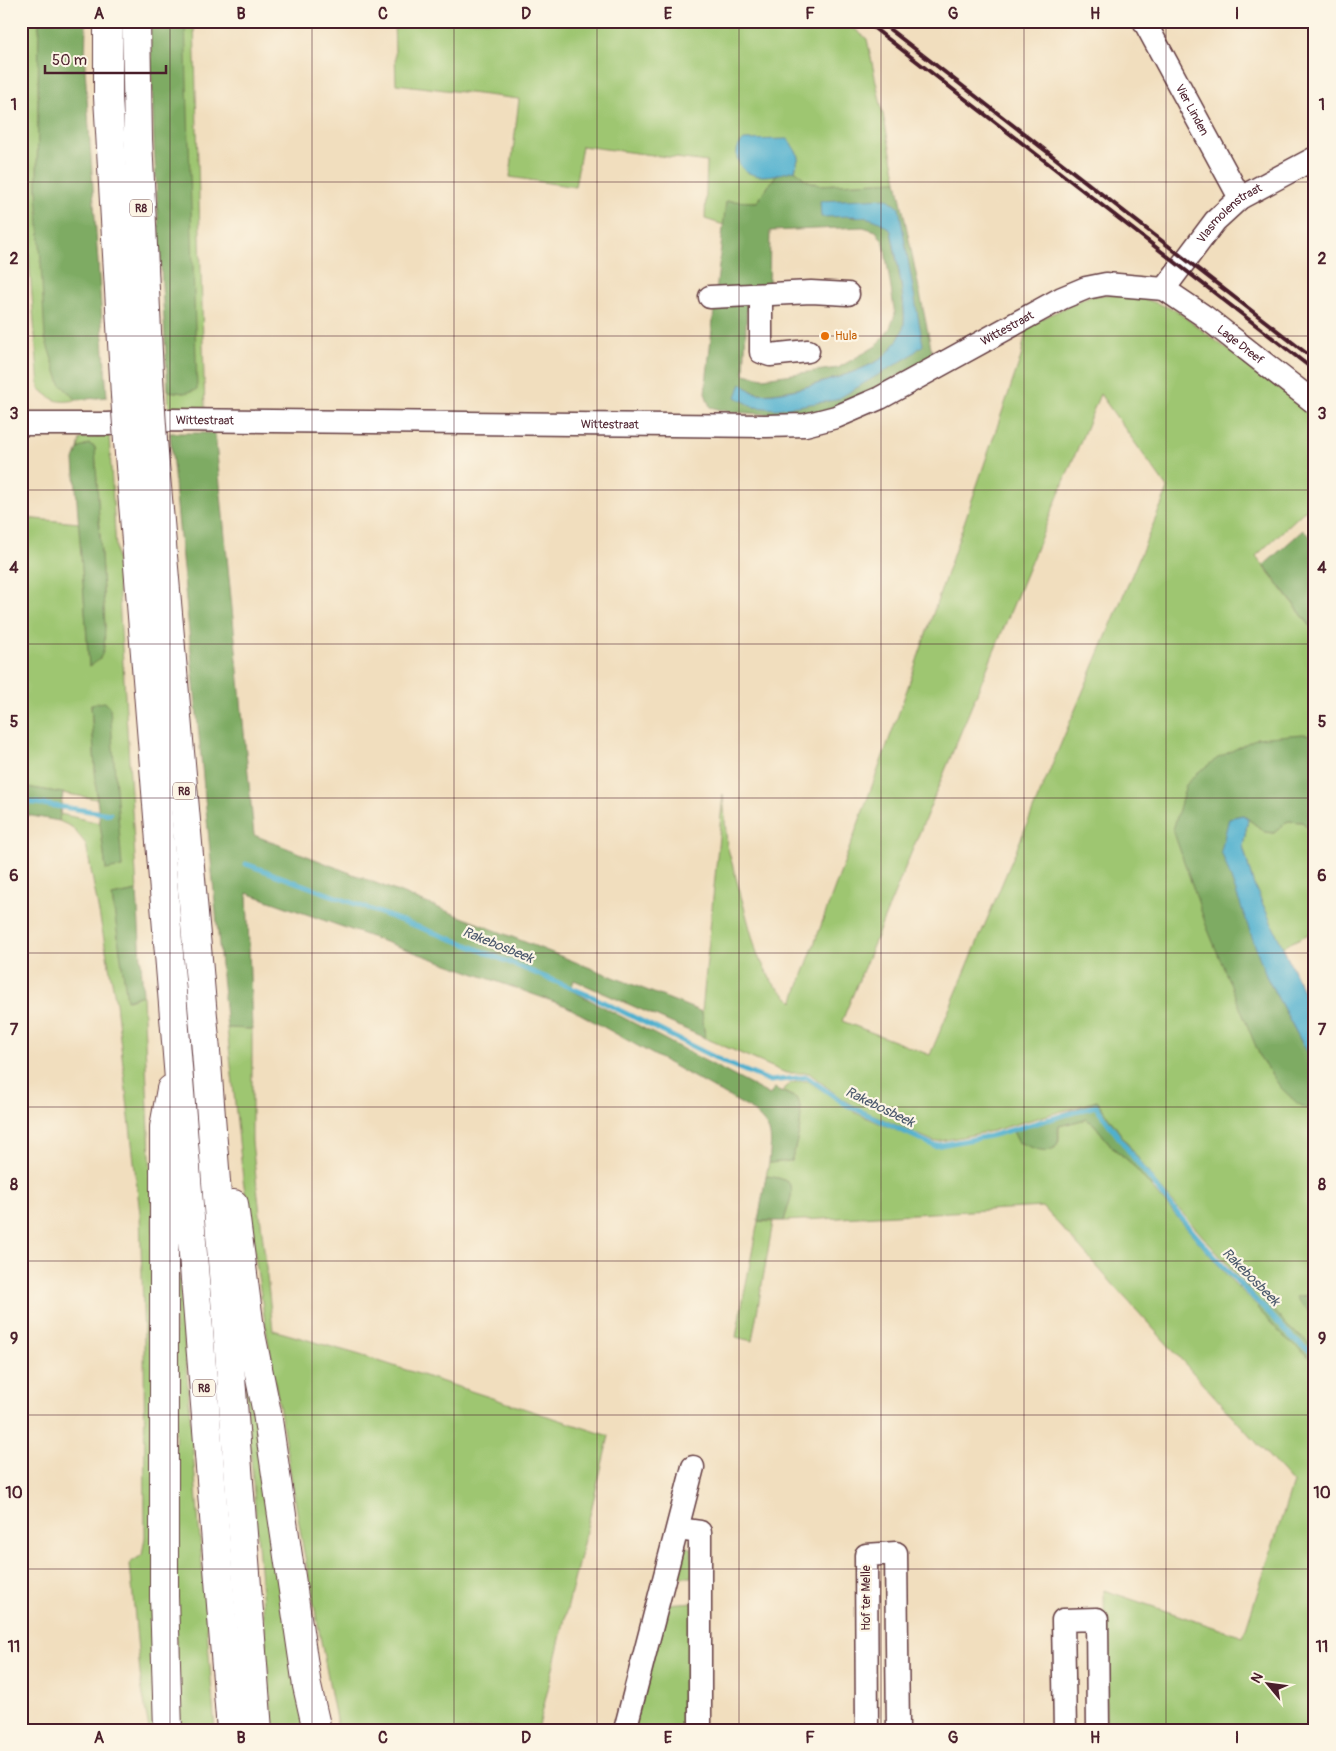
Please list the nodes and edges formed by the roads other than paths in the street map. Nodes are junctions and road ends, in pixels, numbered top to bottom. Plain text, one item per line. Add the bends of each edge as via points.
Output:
1 (108, 21) edge
2 (136, 21) edge
3 (1144, 21) edge
4 (1315, 158) edge
5 (1240, 198) junction
6 (1164, 289) junction
7 (848, 294) dead end
8 (761, 296) junction
9 (710, 297) dead end
10 (808, 351) dead end
11 (138, 395) junction
12 (1315, 403) edge
13 (21, 424) edge
14 (141, 441) junction
15 (178, 1046) junction
16 (206, 1051) junction
17 (693, 1467) dead end
18 (678, 1529) junction
19 (168, 1730) edge
20 (231, 1730) edge
21 (258, 1730) edge
22 (317, 1730) edge
23 (625, 1730) edge
24 (700, 1730) edge
25 (867, 1730) edge
26 (898, 1730) edge
27 (1065, 1730) edge
28 (1098, 1730) edge

1 - 11 highway, R8 via 108,96
2 - 11 highway, R8
3 - 5 street, Vier Linden
4 - 5 street, Vlasmolenstraat
5 - 6 street, Vlasmolenstraat via 1215,221
6 - 12 street, Lage Dreef via 1204,316
6 - 13 street, Wittestraat via 1122,284 1086,288 880,398 836,417 805,425 173,420
7 - 8 street via 811,292
8 - 9 street
8 - 10 street via 760,352
11 - 14 highway, R8, bridge
14 - 15 highway, R8
14 - 16 highway, R8
15 - 19 highway, R8 via 164,1127 164,1596
15 - 20 highway, R8
16 - 21 highway, R8
16 - 22 highway, R8 via 222,1107 250,1329 267,1412 307,1686
17 - 18 street
18 - 23 street
18 - 24 street via 700,1532
25 - 26 street, Hof ter Melle via 866,1555 896,1553
27 - 28 street via 1063,1620 1097,1619

